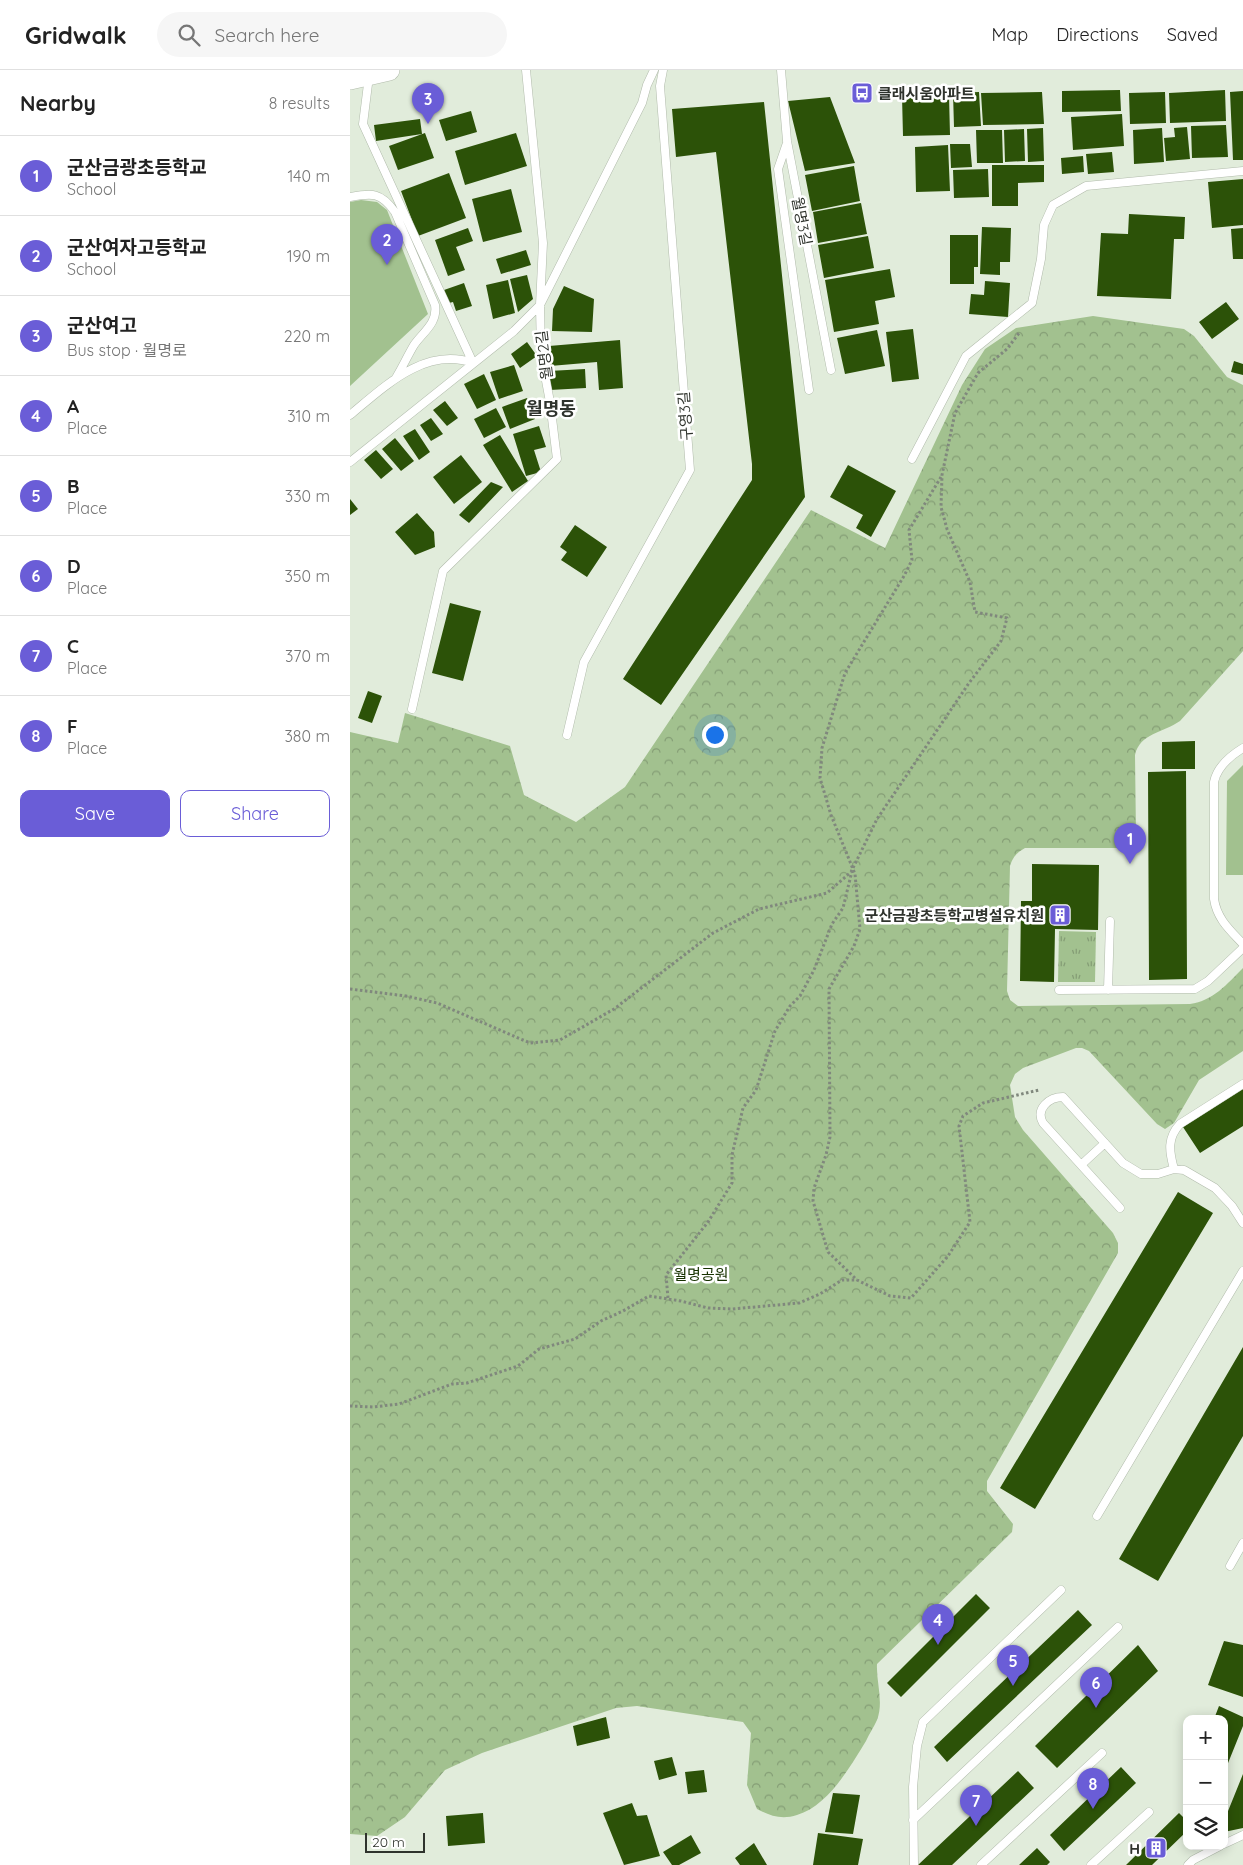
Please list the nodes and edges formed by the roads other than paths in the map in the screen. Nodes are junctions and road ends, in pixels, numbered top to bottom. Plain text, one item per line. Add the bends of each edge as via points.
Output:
1 (526, 70) edge
2 (654, 70) edge
3 (663, 70) edge
4 (781, 70) edge
5 (369, 74) edge
6 (787, 142) junction
7 (1243, 171) edge
8 (350, 197) edge
9 (540, 305) junction
10 (473, 363) junction
11 (831, 370) dead end
12 (397, 376) junction
13 (809, 390) dead end
14 (350, 415) edge
15 (912, 459) dead end
16 (350, 462) edge
17 (412, 709) dead end
18 (567, 735) dead end
19 (1243, 748) edge
20 (1110, 921) dead end
21 (1243, 946) edge
22 (1059, 990) dead end
23 (1108, 990) junction
24 (1243, 1084) edge
25 (1105, 1143) junction
26 (1081, 1165) junction
27 (1174, 1169) junction
28 (1120, 1208) dead end
29 (1242, 1220) edge
30 (1243, 1271) edge
31 (1097, 1516) dead end
32 (1243, 1543) edge
33 (1230, 1566) dead end
34 (1061, 1590) dead end
35 (1118, 1627) dead end
36 (1102, 1753) dead end
37 (1149, 1812) dead end
38 (913, 1820) junction
39 (1243, 1835) edge
40 (1228, 1842) edge
41 (1212, 1850) edge
42 (914, 1865) edge
43 (981, 1865) edge
44 (1091, 1865) edge
45 (1188, 1865) edge

1 - 9 lane, 월명2길 via 543,243
2 - 9 lane via 642,103
3 - 18 lane, 구영3길 via 660,86 690,470 584,662
4 - 6 lane, 월명3길
5 - 10 lane via 364,124
6 - 11 lane, 월명3길
6 - 13 lane via 778,169
7 - 15 lane via 1086,186 1053,205 1044,225 1032,303 966,356
8 - 12 lane via 373,194 390,205 435,305 431,324 414,345
9 - 10 lane via 514,331
9 - 17 lane, 월명2길 via 541,354 557,459 442,571
10 - 12 lane via 445,360
10 - 16 lane
12 - 14 lane
19 - 21 lane via 1216,774 1214,899 1220,919
20 - 23 lane
21 - 23 lane via 1208,981 1195,989
22 - 23 lane
24 - 27 lane via 1175,1129 1169,1151
25 - 26 lane
25 - 26 lane via 1063,1097 1048,1101 1040,1118
25 - 27 lane via 1123,1163 1141,1174 1158,1174
26 - 28 lane
27 - 29 lane via 1184,1170 1215,1188
30 - 31 lane
32 - 33 lane
34 - 38 lane via 923,1722 917,1746
35 - 38 lane
36 - 43 lane
37 - 44 lane
38 - 42 lane
39 - 40 lane
41 - 45 lane

